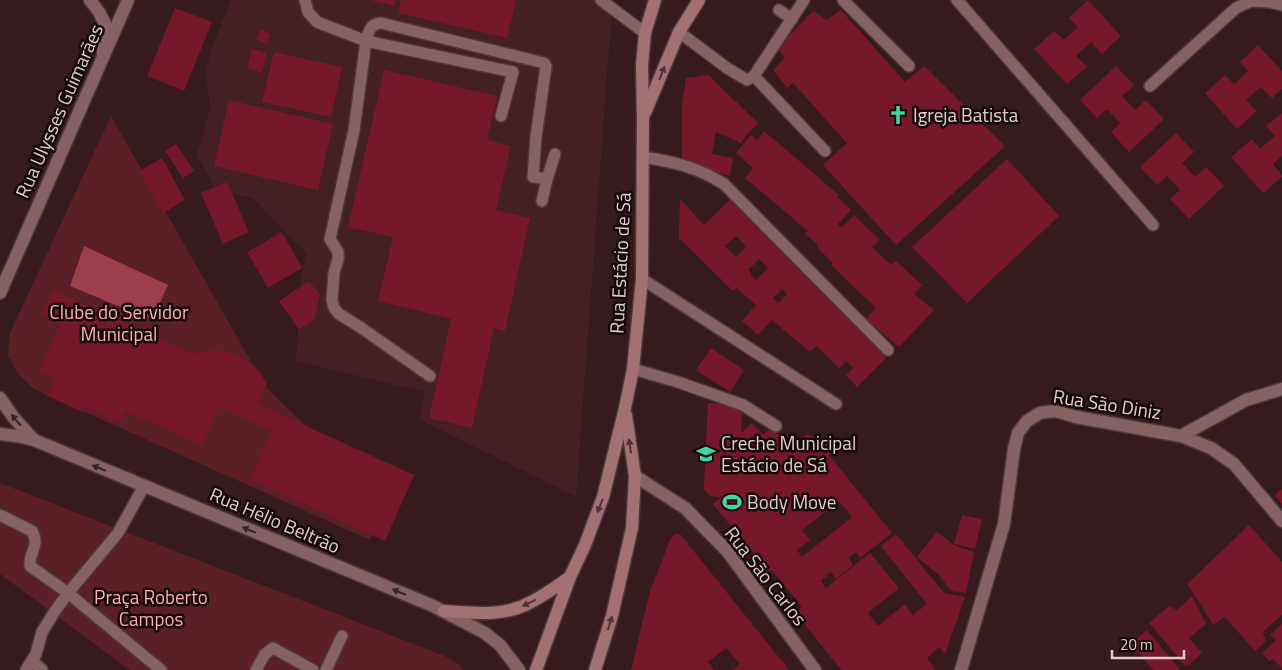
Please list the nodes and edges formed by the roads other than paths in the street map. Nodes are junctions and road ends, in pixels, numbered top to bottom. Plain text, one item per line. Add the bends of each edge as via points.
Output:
1 (90, 0) edge
2 (128, 0) edge
3 (306, 0) edge
4 (601, 0) edge
5 (654, 0) edge
6 (699, 0) edge
7 (804, 0) edge
8 (843, 0) edge
9 (957, 0) edge
10 (1282, 5) edge
11 (779, 10) dead end
12 (792, 19) junction
13 (679, 32) junction
14 (645, 33) junction
15 (366, 41) junction
16 (103, 58) junction
17 (909, 66) dead end
18 (754, 76) junction
19 (1150, 86) dead end
20 (500, 116) dead end
21 (643, 118) junction
22 (825, 151) dead end
23 (555, 154) dead end
24 (643, 157) junction
25 (547, 180) junction
26 (542, 201) dead end
27 (1153, 225) dead end
28 (642, 279) junction
29 (0, 293) edge
30 (888, 350) dead end
31 (632, 369) junction
32 (430, 376) dead end
33 (1282, 389) edge
34 (0, 398) edge
35 (836, 404) dead end
36 (625, 408) junction
37 (776, 426) dead end
38 (0, 434) edge
39 (1181, 436) junction
40 (34, 440) junction
41 (634, 476) junction
42 (144, 486) junction
43 (0, 515) edge
44 (1282, 521) edge
45 (570, 577) junction
46 (68, 593) junction
47 (444, 611) junction
48 (342, 636) dead end
49 (29, 666) edge
50 (42, 670) edge
51 (161, 670) edge
52 (256, 670) edge
53 (312, 670) edge
54 (326, 670) edge
55 (519, 670) edge
56 (536, 670) edge
57 (595, 670) edge
58 (814, 670) edge
59 (961, 670) edge

1 - 16 street via 106,26
2 - 16 street, Rua Ulysses Guimarães
3 - 15 lane via 308,12 317,22
4 - 14 lane
5 - 14 main road, Rua Estácio de Sá
6 - 13 main road
7 - 12 lane
8 - 17 lane
9 - 27 lane
10 - 19 lane via 1251,1 1236,8
11 - 12 lane
12 - 18 lane
13 - 18 lane via 746,80
21 -> 13 main road
14 - 21 main road, Rua Estácio de Sá
15 - 20 lane via 513,72
15 - 25 lane via 370,27 381,23 544,63 533,177
15 - 32 lane via 354,130 330,239 338,252 332,300 339,314
16 - 29 street, Rua Ulysses Guimarães
18 - 22 lane
21 - 24 main road, Rua Estácio de Sá
23 - 25 lane
24 - 28 main road, Rua Estácio de Sá
24 - 30 lane via 674,162 724,184
25 - 26 lane
28 - 31 main road, Rua Estácio de Sá
28 - 35 lane
31 - 36 main road, Rua Estácio de Sá
31 - 37 lane via 743,405
33 - 39 street, Rua São Diniz via 1246,400
40 -> 34 street
41 -> 36 main road, Rua Estácio de Sá
36 -> 45 main road, Rua Estácio de Sá via 603,497
38 - 40 street, Rua Hélio Beltrão
39 - 44 street via 1211,448 1234,464
39 - 59 street, Rua São Diniz via 1055,412 1040,413 1027,421 1018,433 1004,524
42 -> 40 street, Rua Hélio Beltrão
57 -> 41 main road, Rua Estácio de Sá via 612,616 632,528
41 - 58 street, Rua São Carlos via 685,508 727,551
42 - 46 lane via 118,532
47 -> 42 street, Rua Hélio Beltrão
43 - 46 lane via 32,531 36,541 30,566
45 -> 47 main road via 517,608 488,614
45 - 56 main road, Rua Estácio de Sá
46 - 49 lane via 42,632
46 - 51 lane
47 - 55 street, Rua Hélio Beltrão via 485,633 500,645
48 - 54 lane
49 - 50 lane
52 - 53 lane via 265,654 273,648

